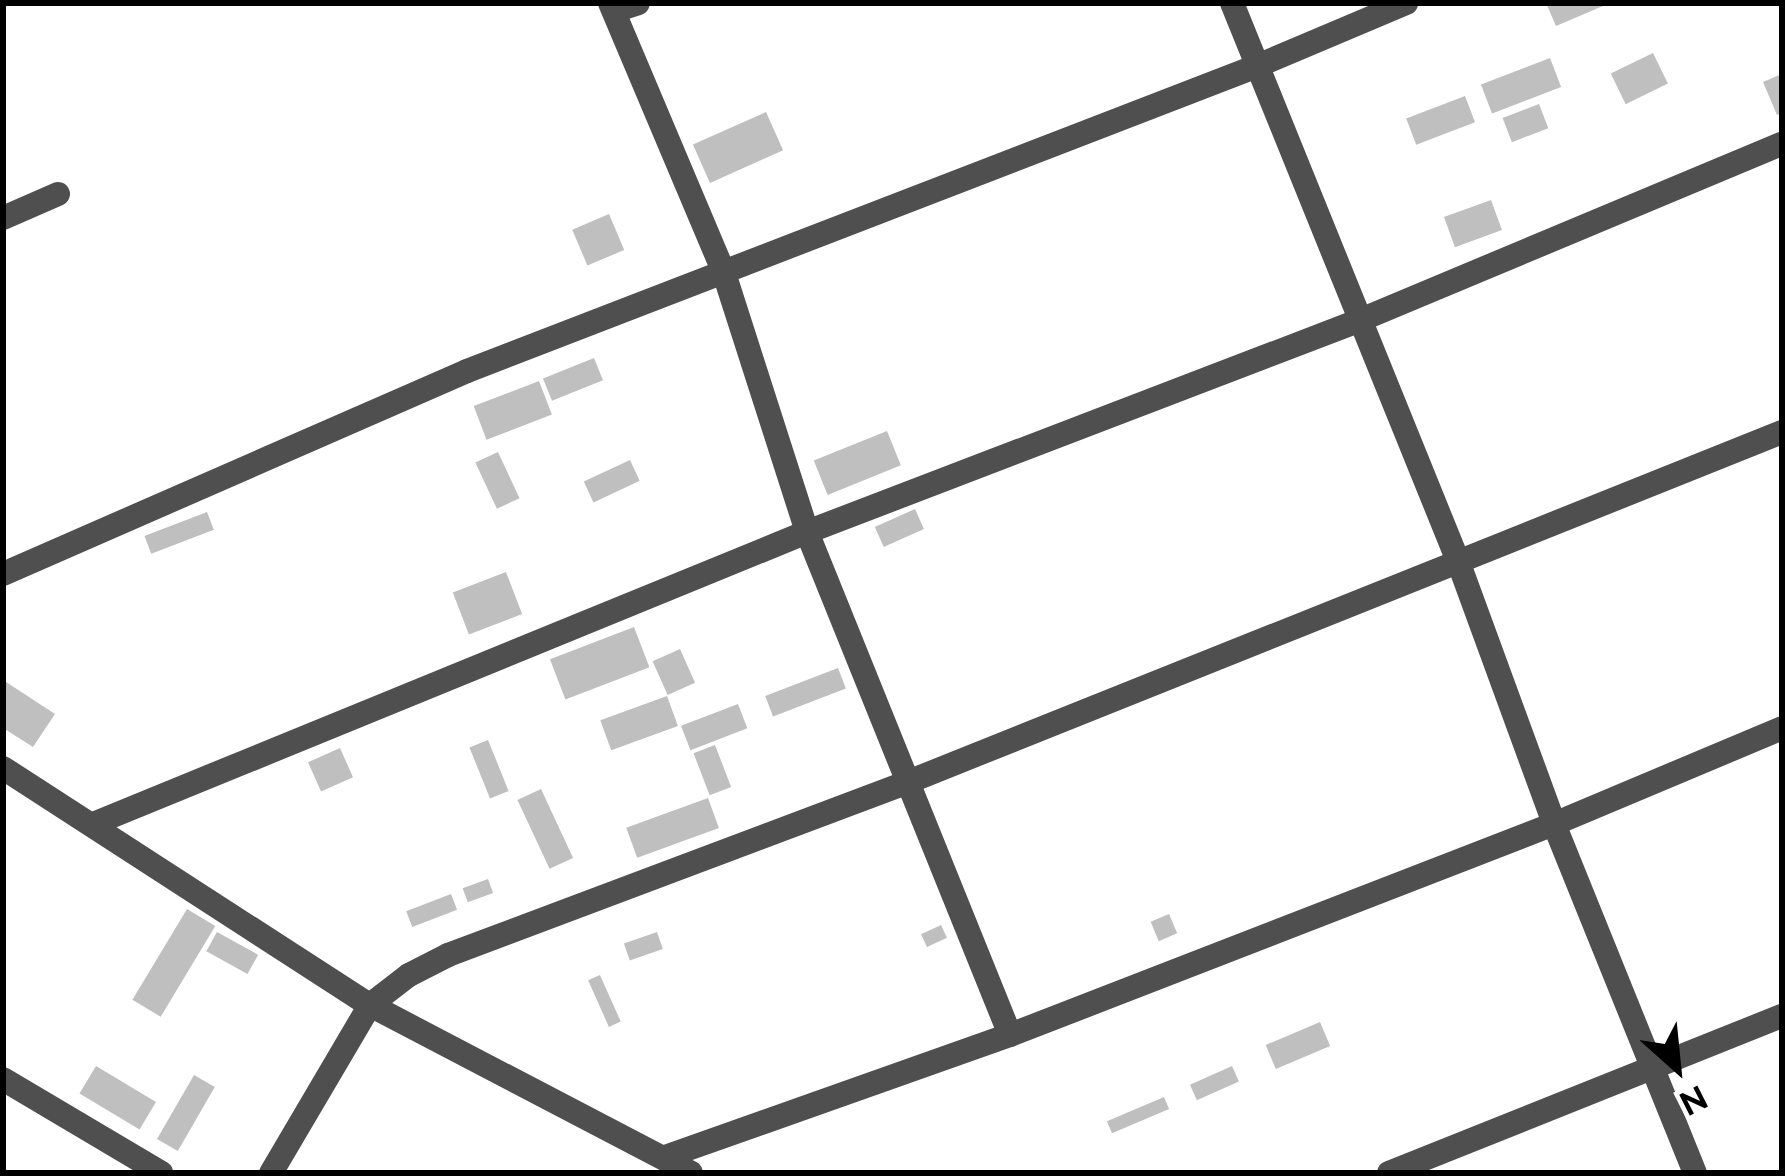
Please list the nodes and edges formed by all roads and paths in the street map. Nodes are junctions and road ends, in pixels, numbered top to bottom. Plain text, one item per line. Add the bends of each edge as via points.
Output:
1 (1232, 3) edge
2 (1406, 3) edge
3 (620, 6) edge
4 (1257, 66) junction
5 (1782, 144) edge
6 (58, 194) dead end
7 (3, 218) edge
8 (723, 270) junction
9 (1358, 321) junction
10 (1782, 432) edge
11 (807, 532) junction
12 (1458, 561) junction
13 (3, 574) edge
14 (1782, 728) edge
15 (3, 768) edge
16 (908, 782) junction
17 (93, 824) junction
18 (1554, 824) junction
19 (370, 1005) junction
20 (1782, 1016) edge
21 (1010, 1035) junction
22 (1654, 1066) junction
23 (3, 1079) edge
24 (665, 1157) junction
25 (161, 1173) edge
26 (271, 1173) edge
27 (691, 1173) edge
28 (1388, 1173) edge
29 (1695, 1173) edge

1 - 4 street
2 - 4 street
3 - 8 street
4 - 8 street
4 - 9 street
5 - 9 street
6 - 7 street
8 - 11 street
8 - 13 street via 363,415
9 - 11 street
9 - 12 street
10 - 12 street
11 - 16 street
11 - 17 street
12 - 16 street
12 - 18 street
14 - 18 street
15 - 17 street
16 - 19 street via 448,955
16 - 21 street
17 - 19 street
18 - 21 street
18 - 22 street
19 - 24 street
19 - 26 street
20 - 22 street
21 - 24 street
22 - 28 street
22 - 29 street
23 - 25 street
24 - 27 street

